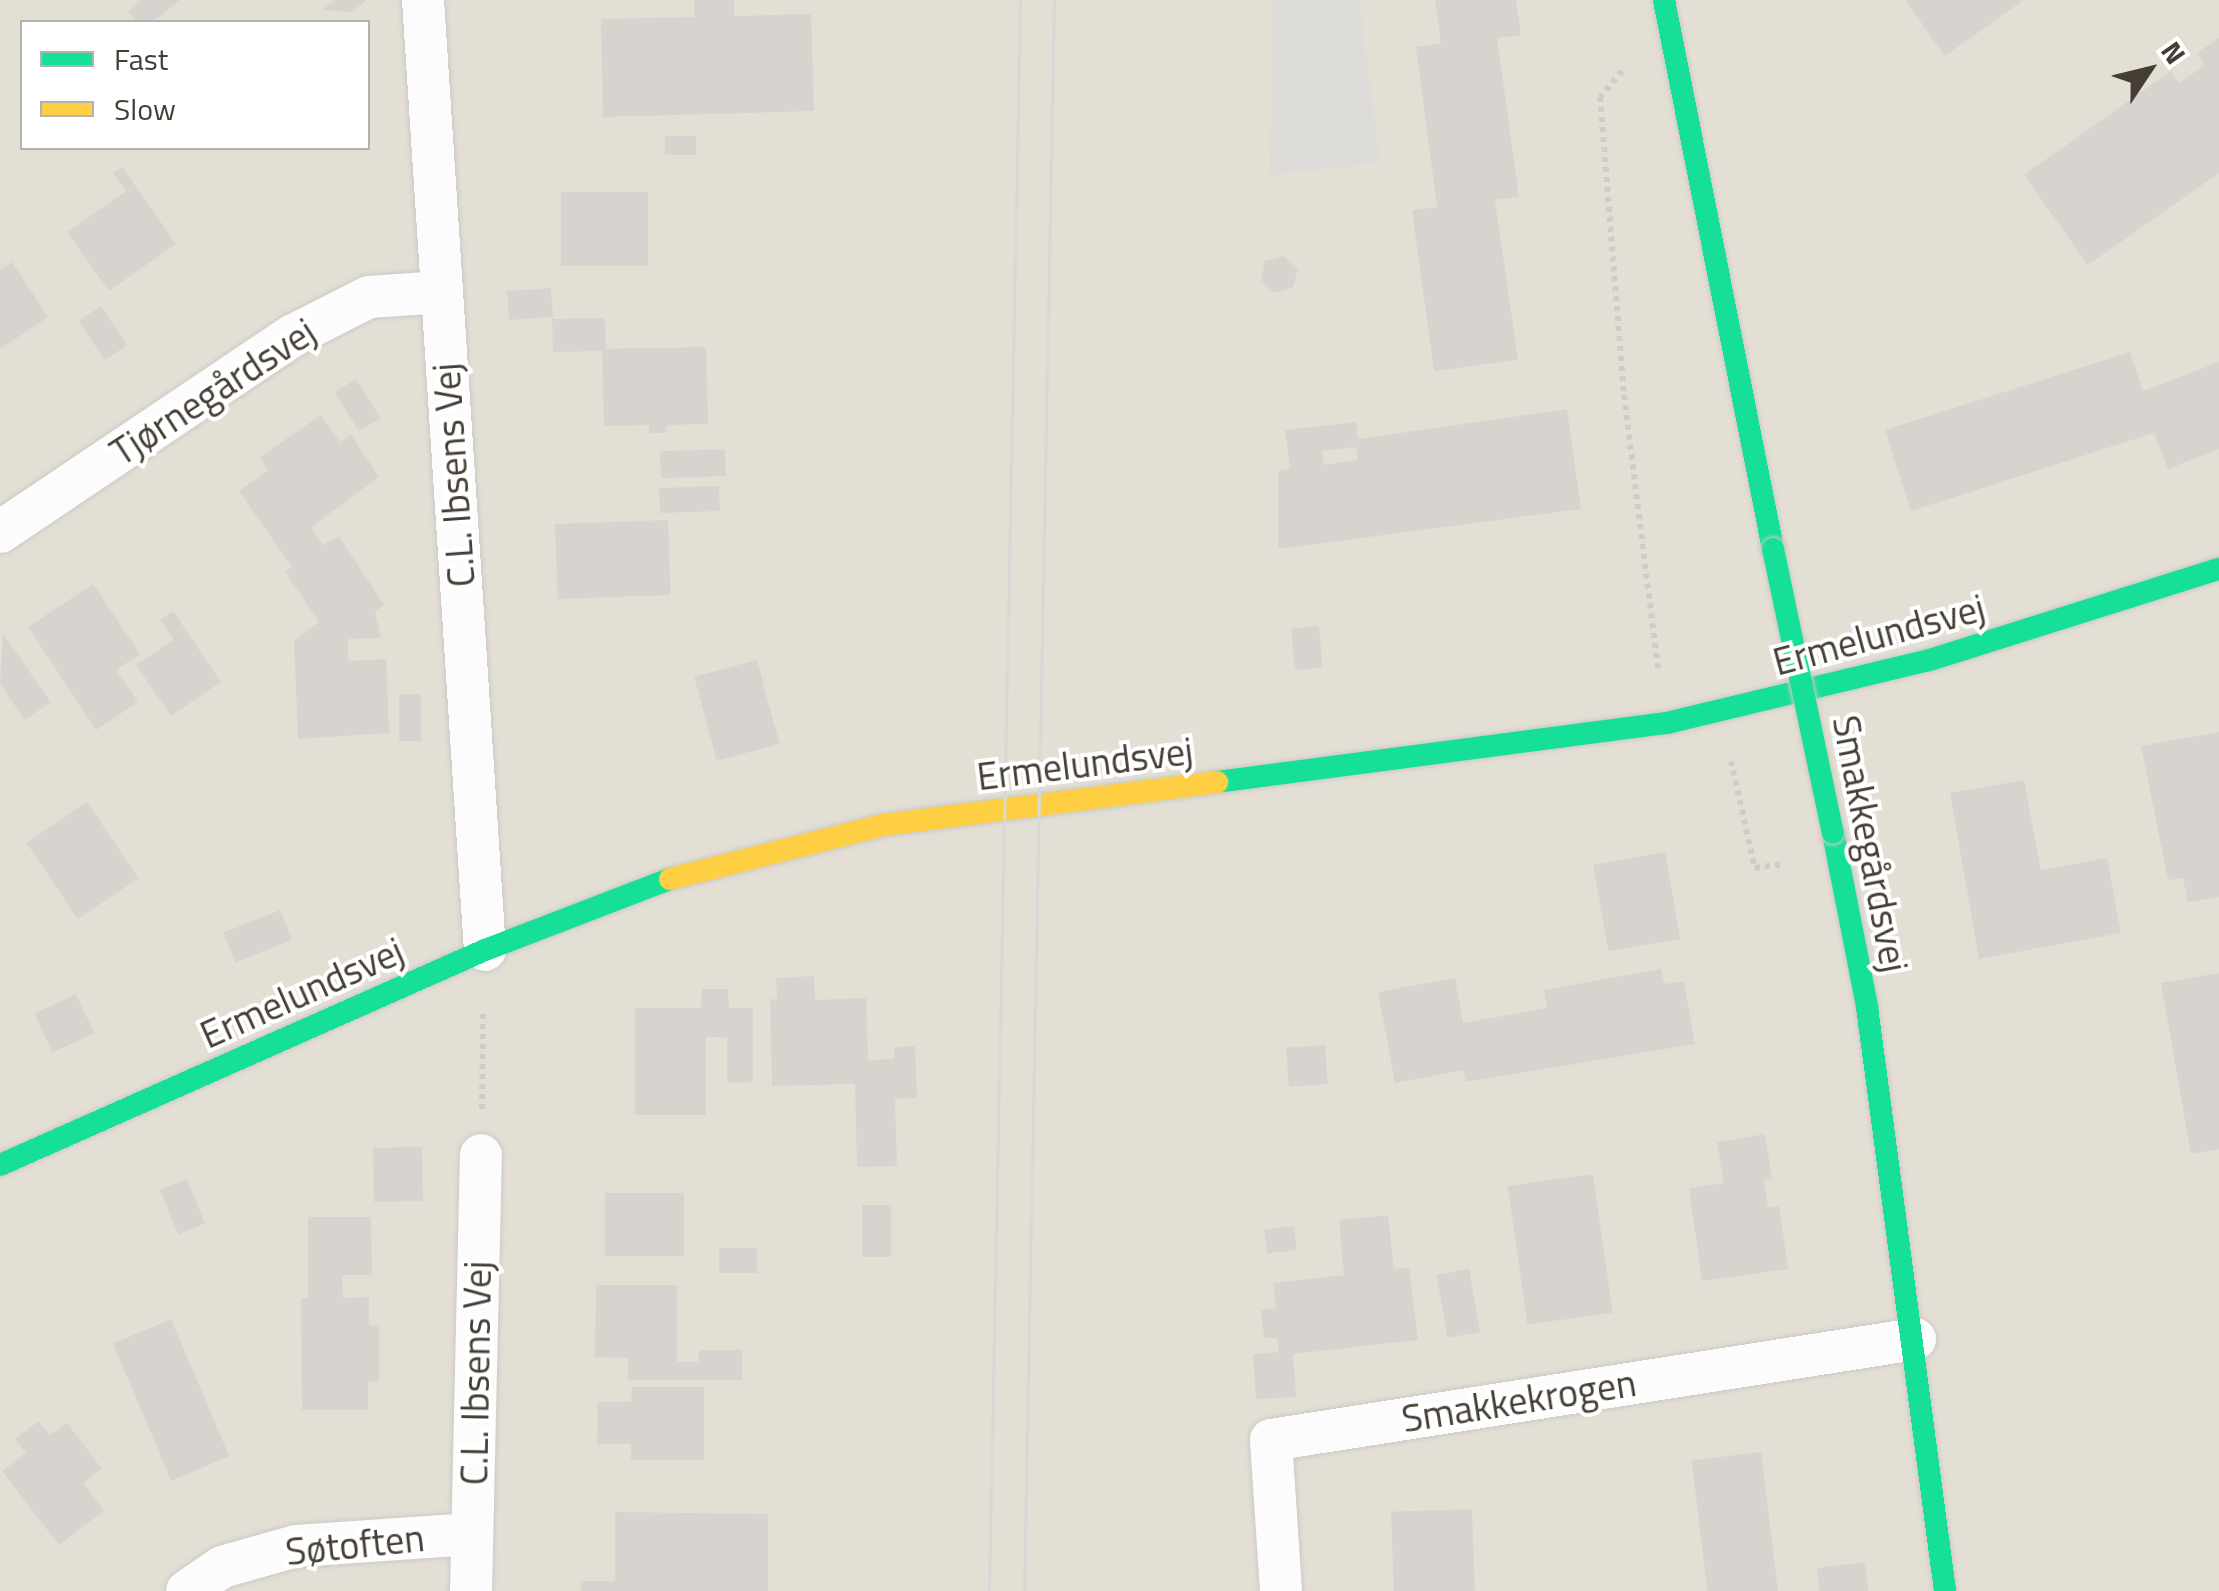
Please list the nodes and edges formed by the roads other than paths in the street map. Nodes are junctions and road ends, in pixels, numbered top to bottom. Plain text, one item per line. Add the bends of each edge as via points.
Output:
1 (423, 0) edge
2 (1664, 0) edge
3 (442, 292) junction
4 (0, 532) edge
5 (2219, 569) edge
6 (485, 950) junction
7 (480, 1156) road end
8 (0, 1165) edge
9 (1915, 1339) junction
10 (472, 1534) junction
11 (187, 1591) edge
12 (472, 1591) edge
13 (1280, 1591) edge
14 (1944, 1591) edge

1 - 3 street, C.L. Ibsens Vej
2 - 9 street, Smakkegårdsvej, bridge via 1840,860
3 - 4 street, Tjørnegårdsvej via 369,297 292,336
3 - 6 street, C.L. Ibsens Vej
5 - 6 street, Ermelundsvej via 1930,660 1667,723 882,825 677,876
6 - 8 street, Ermelundsvej
7 - 10 street, C.L. Ibsens Vej
9 - 13 street, Smakkekrogen via 1271,1440
9 - 14 street, Smakkegårdsvej
10 - 11 street, Søtoften via 296,1546 222,1568
10 - 12 street, C.L. Ibsens Vej

